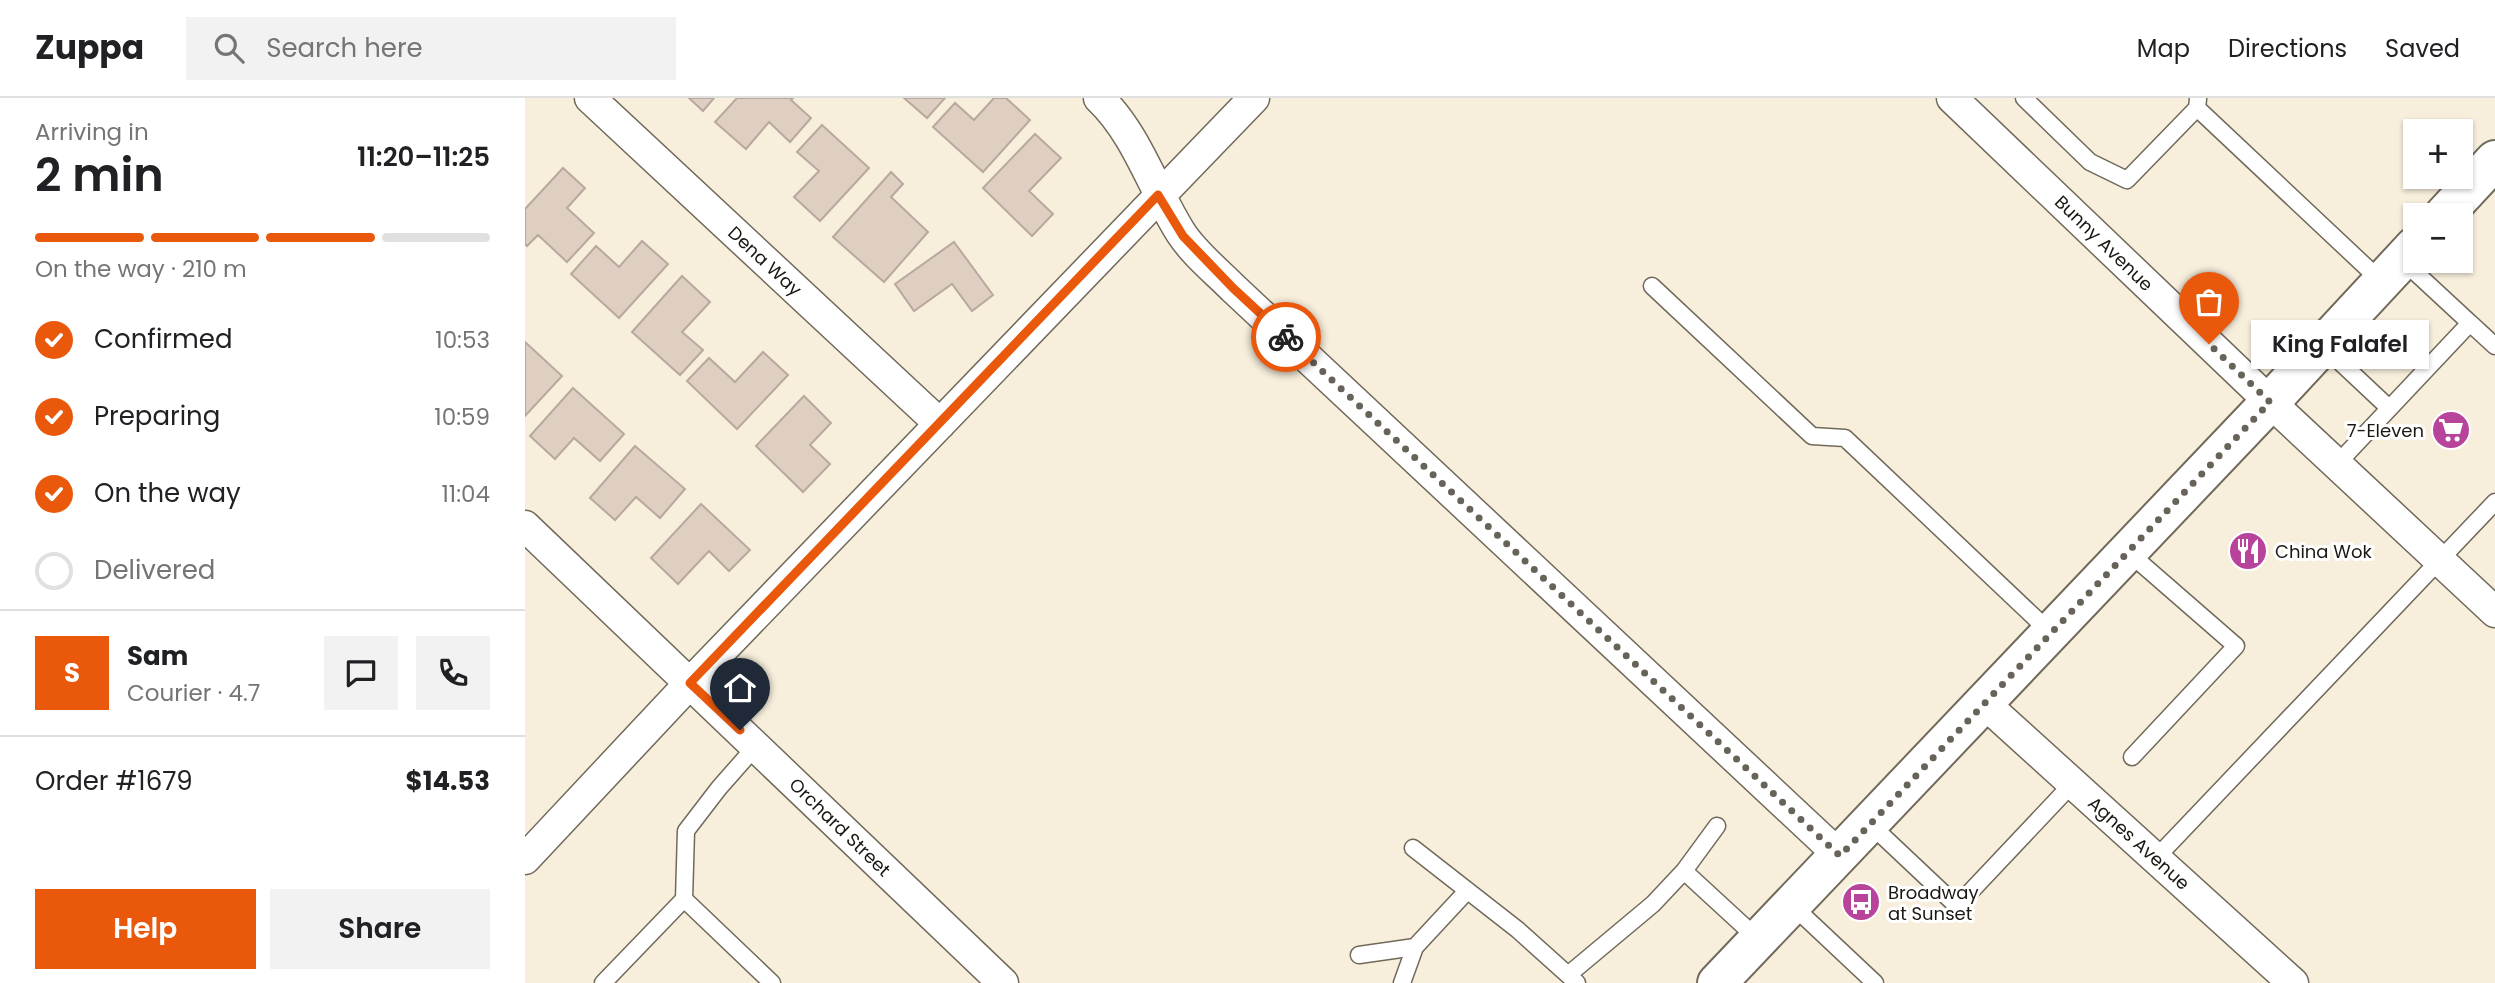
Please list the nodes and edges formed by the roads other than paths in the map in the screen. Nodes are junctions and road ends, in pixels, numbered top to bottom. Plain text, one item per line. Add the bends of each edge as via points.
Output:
1 (590, 98) edge
2 (1099, 98) edge
3 (1254, 98) edge
4 (1952, 98) edge
5 (2024, 98) edge
6 (2198, 103) edge
7 (2495, 160) edge
8 (1158, 195) junction
9 (2455, 203) edge
10 (2400, 262) edge
11 (1652, 285) dead end
12 (2470, 323) junction
13 (2323, 346) junction
14 (2495, 346) edge
15 (2270, 402) junction
16 (2389, 408) junction
17 (940, 424) junction
18 (2337, 464) junction
19 (2495, 502) edge
20 (525, 526) edge
21 (2128, 552) junction
22 (2440, 560) junction
23 (2495, 612) edge
24 (2051, 633) junction
25 (690, 683) junction
26 (1984, 703) junction
27 (756, 746) junction
28 (2132, 757) dead end
29 (2073, 783) junction
30 (1870, 824) junction
31 (1717, 826) dead end
32 (1413, 848) dead end
33 (1840, 856) junction
34 (2156, 858) junction
35 (525, 859) edge
36 (1684, 871) junction
37 (1467, 891) junction
38 (684, 899) junction
39 (1792, 905) junction
40 (1759, 940) junction
41 (1415, 947) junction
42 (1359, 955) dead end
43 (1573, 979) edge
44 (1727, 979) edge
45 (603, 983) edge
46 (772, 983) edge
47 (1003, 983) edge
48 (1402, 983) edge
49 (1875, 983) edge
50 (2293, 983) edge

1 - 17 street, Dena Way
2 - 8 street via 1128,135
3 - 8 street
4 - 15 street, Bunny Avenue
5 - 6 lane via 2090,162 2127,180
6 - 10 lane
7 - 9 main road
8 - 17 street
8 - 33 street via 1183,236 1233,288
10 - 12 lane
10 - 13 main road
11 - 24 lane via 1812,436 1846,438
12 - 14 lane
12 - 16 lane
13 - 15 main road
13 - 16 lane
15 - 18 street, Bunny Avenue
15 - 21 main road
16 - 18 lane
17 - 25 street
18 - 22 street, Bunny Avenue
19 - 22 lane
20 - 25 street, Orchard Street
21 - 24 main road
21 - 28 lane via 2236,646
22 - 23 street, Bunny Avenue
22 - 34 lane
24 - 26 main road
25 - 27 street, Orchard Street
25 - 35 street
26 - 29 street, Agnes Avenue
26 - 30 main road
27 - 38 lane via 686,831
27 - 47 street, Orchard Street
29 - 30 lane via 1957,906
29 - 34 street, Agnes Avenue
30 - 33 main road
31 - 36 lane
32 - 37 lane
33 - 39 main road
34 - 50 street, Agnes Avenue
36 - 40 lane
36 - 43 lane
37 - 41 lane
37 - 43 lane
38 - 45 lane
38 - 46 lane
39 - 40 main road
39 - 49 lane
40 - 44 main road
41 - 42 lane
41 - 48 lane

